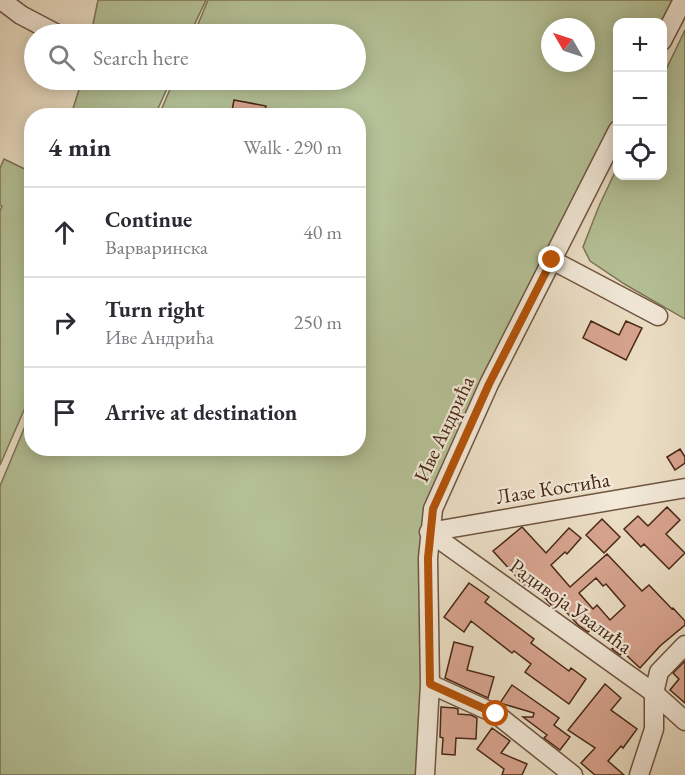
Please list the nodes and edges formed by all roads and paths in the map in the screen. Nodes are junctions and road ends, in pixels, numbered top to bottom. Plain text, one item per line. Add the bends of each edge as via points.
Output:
1 (1, 0) edge
2 (683, 0) edge
3 (38, 24) edge
4 (667, 33) edge
5 (613, 140) edge
6 (552, 260) junction
7 (658, 316) dead end
8 (685, 488) edge
9 (429, 532) junction
10 (685, 645) edge
11 (430, 684) junction
12 (654, 693) junction
13 (685, 721) edge
14 (425, 775) edge
15 (573, 775) edge
16 (639, 775) edge

1 - 3 street
2 - 4 street
5 - 6 street, Иве Андрића
6 - 7 street
6 - 9 street, Иве Андрића via 441,488
8 - 9 street, Лазе Костића
9 - 11 street, Иве Андрића
9 - 12 street, Радивоја Увалића
10 - 12 street via 659,672
11 - 14 street, Иве Андрића
11 - 15 street via 496,714
12 - 13 street, Радивоја Увалића
12 - 16 street via 654,729

